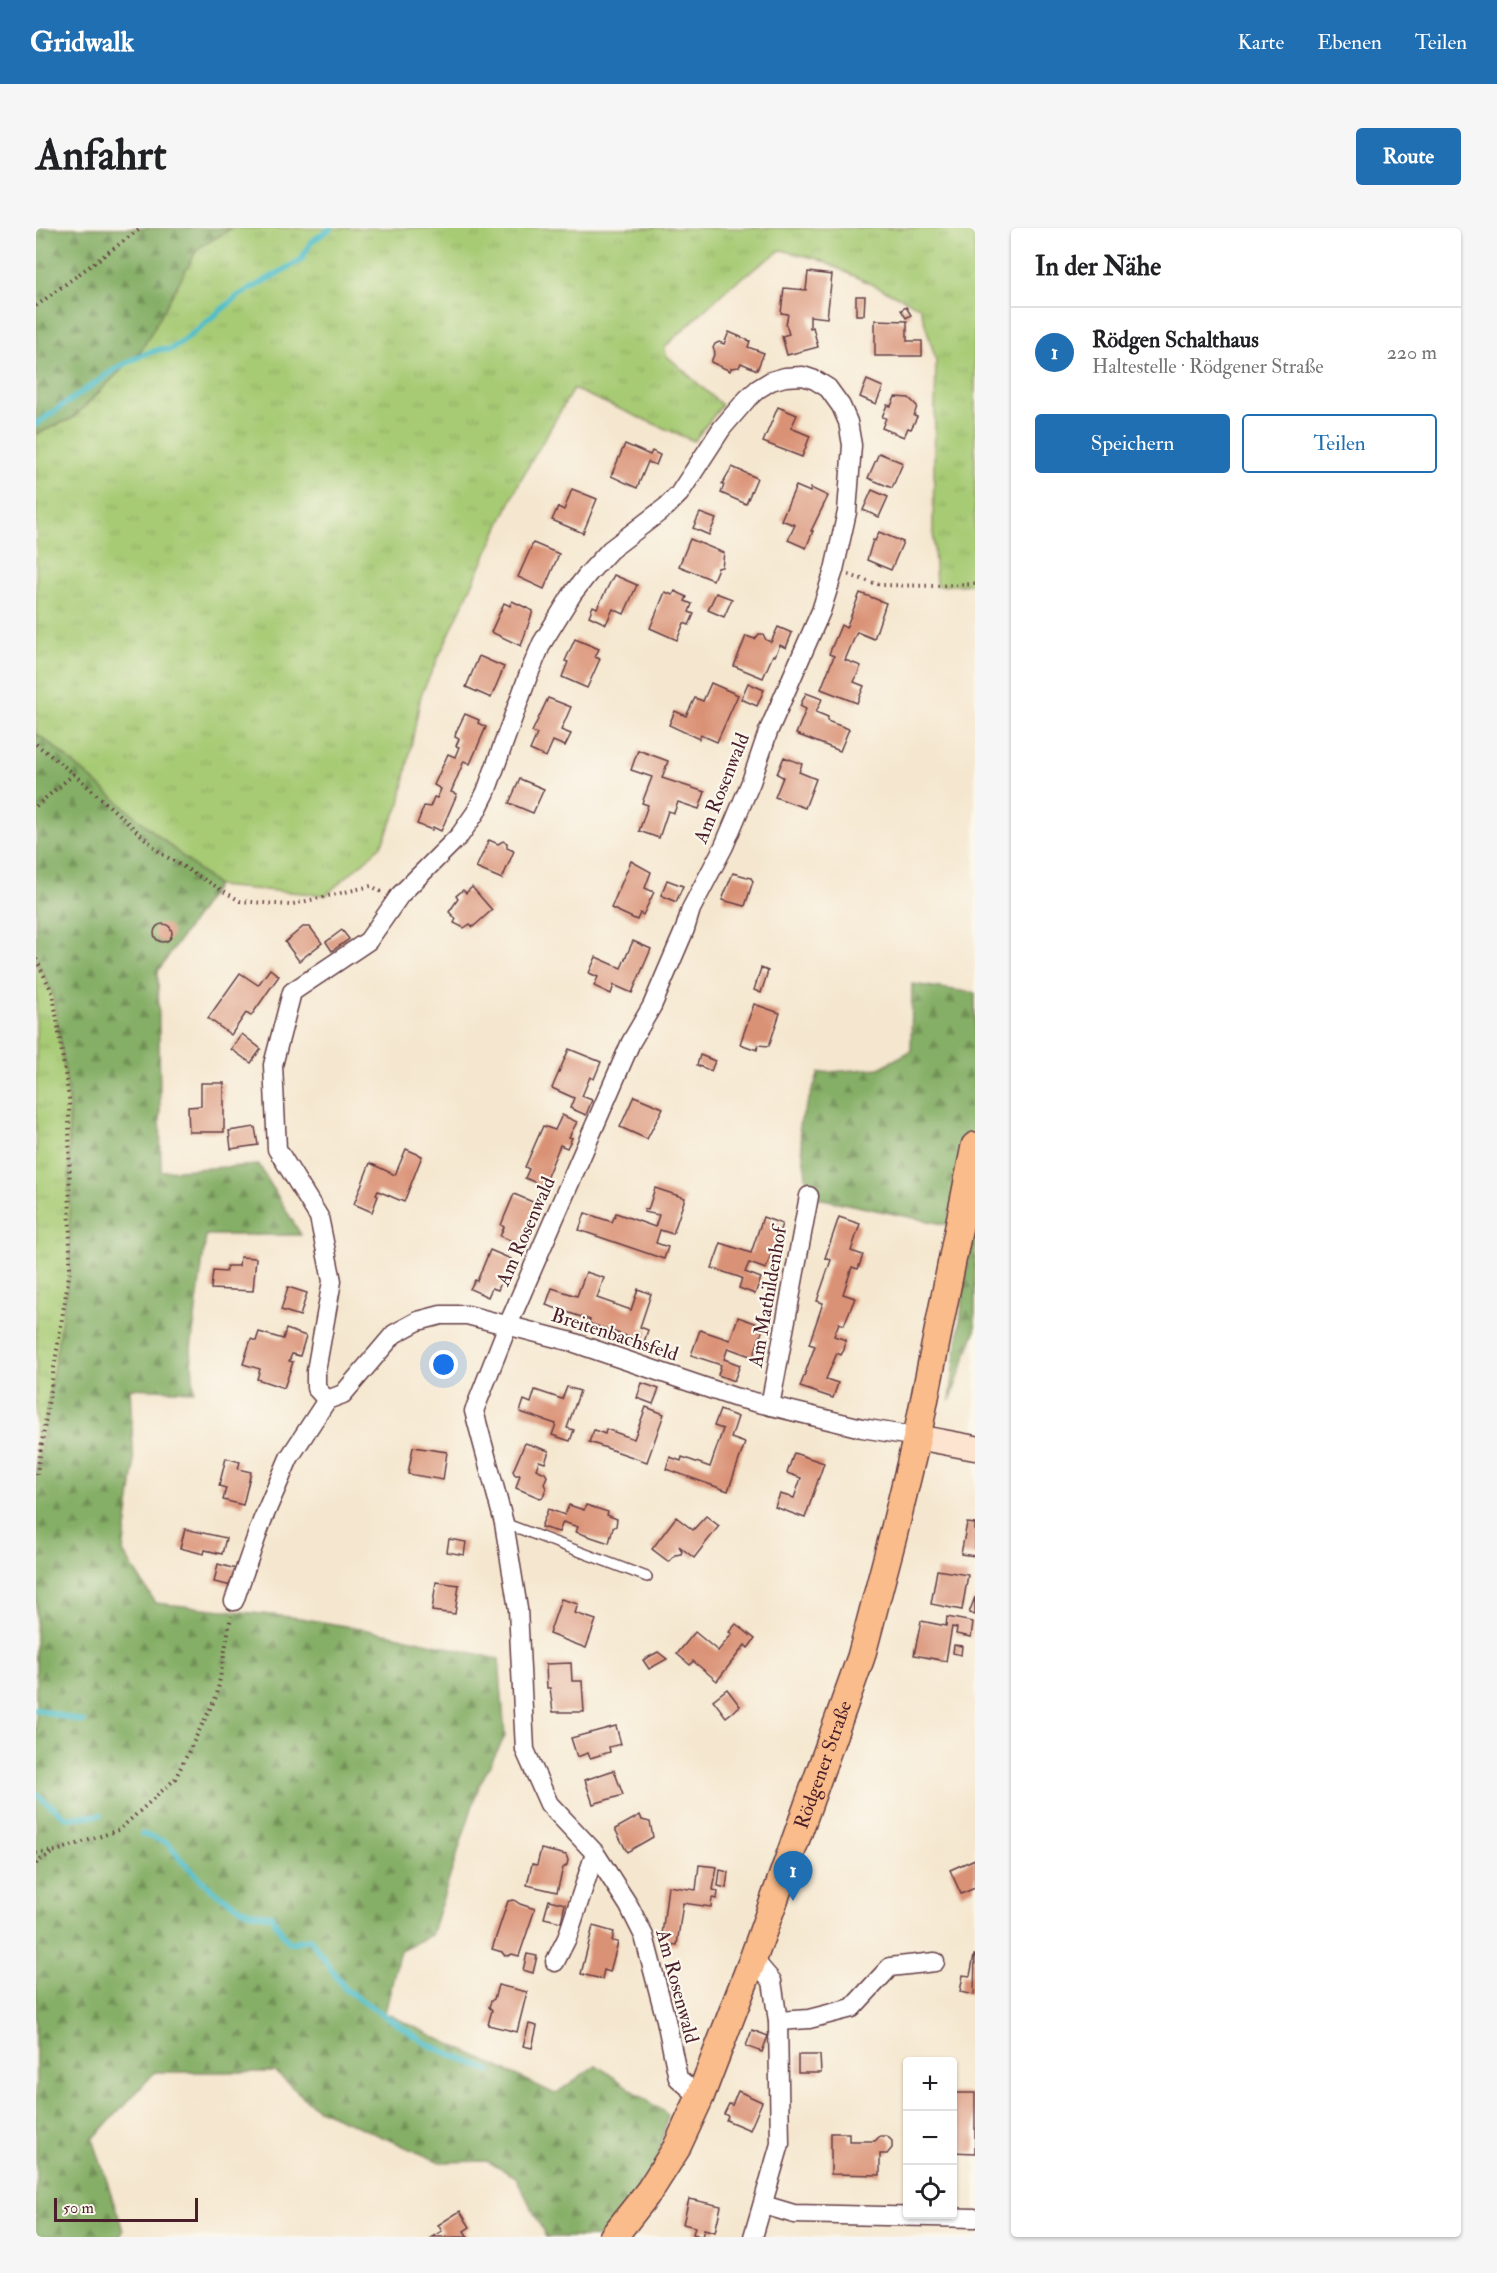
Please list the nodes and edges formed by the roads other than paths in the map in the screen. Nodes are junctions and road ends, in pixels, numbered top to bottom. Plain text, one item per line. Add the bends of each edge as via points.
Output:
1 (975, 1146) edge
2 (809, 1196) dead end
3 (508, 1325) junction
4 (327, 1400) junction
5 (770, 1406) junction
6 (917, 1437) junction
7 (975, 1448) edge
8 (504, 1523) junction
9 (647, 1576) dead end
10 (234, 1601) road end
11 (595, 1853) junction
12 (753, 1959) junction
13 (555, 1962) dead end
14 (935, 1962) dead end
15 (778, 2021) junction
16 (700, 2097) junction
17 (764, 2205) junction
18 (975, 2218) edge
19 (614, 2237) edge
20 (753, 2237) edge

1 - 6 main road, Rödgener Straße
2 - 5 street, Am Mathildenhof
3 - 4 street, Breitenbachsfeld via 467,1315 441,1315 418,1321 394,1334 343,1394
3 - 4 street, Am Rosenwald via 631,1042 652,1006 697,894 747,793 834,570 847,512 852,446 841,406 828,388 803,376 785,377 758,389 734,411 679,494 610,550 573,593 542,643 496,766 476,812 460,835 398,898 368,941 292,992 273,1065 277,1149 319,1217 332,1281 316,1371 316,1388
3 - 5 street, Breitenbachsfeld
3 - 8 street, Am Rosenwald via 474,1411
4 - 10 street, Breitenbachsfeld via 290,1458 262,1521
5 - 6 street, Breitenbachsfeld
6 - 7 main road
6 - 12 main road, Rödgener Straße via 861,1657
8 - 9 lane
8 - 11 street, Am Rosenwald via 519,1609 525,1750 549,1804
11 - 13 street
11 - 16 street, Am Rosenwald via 644,1936 678,2078
12 - 15 street via 772,1981
12 - 16 main road, Rödgener Straße
14 - 15 street via 890,1967 852,2008 809,2019
15 - 17 street via 780,2144
16 - 19 main road, Rödgener Straße via 676,2149
17 - 18 street via 794,2214
17 - 20 street

